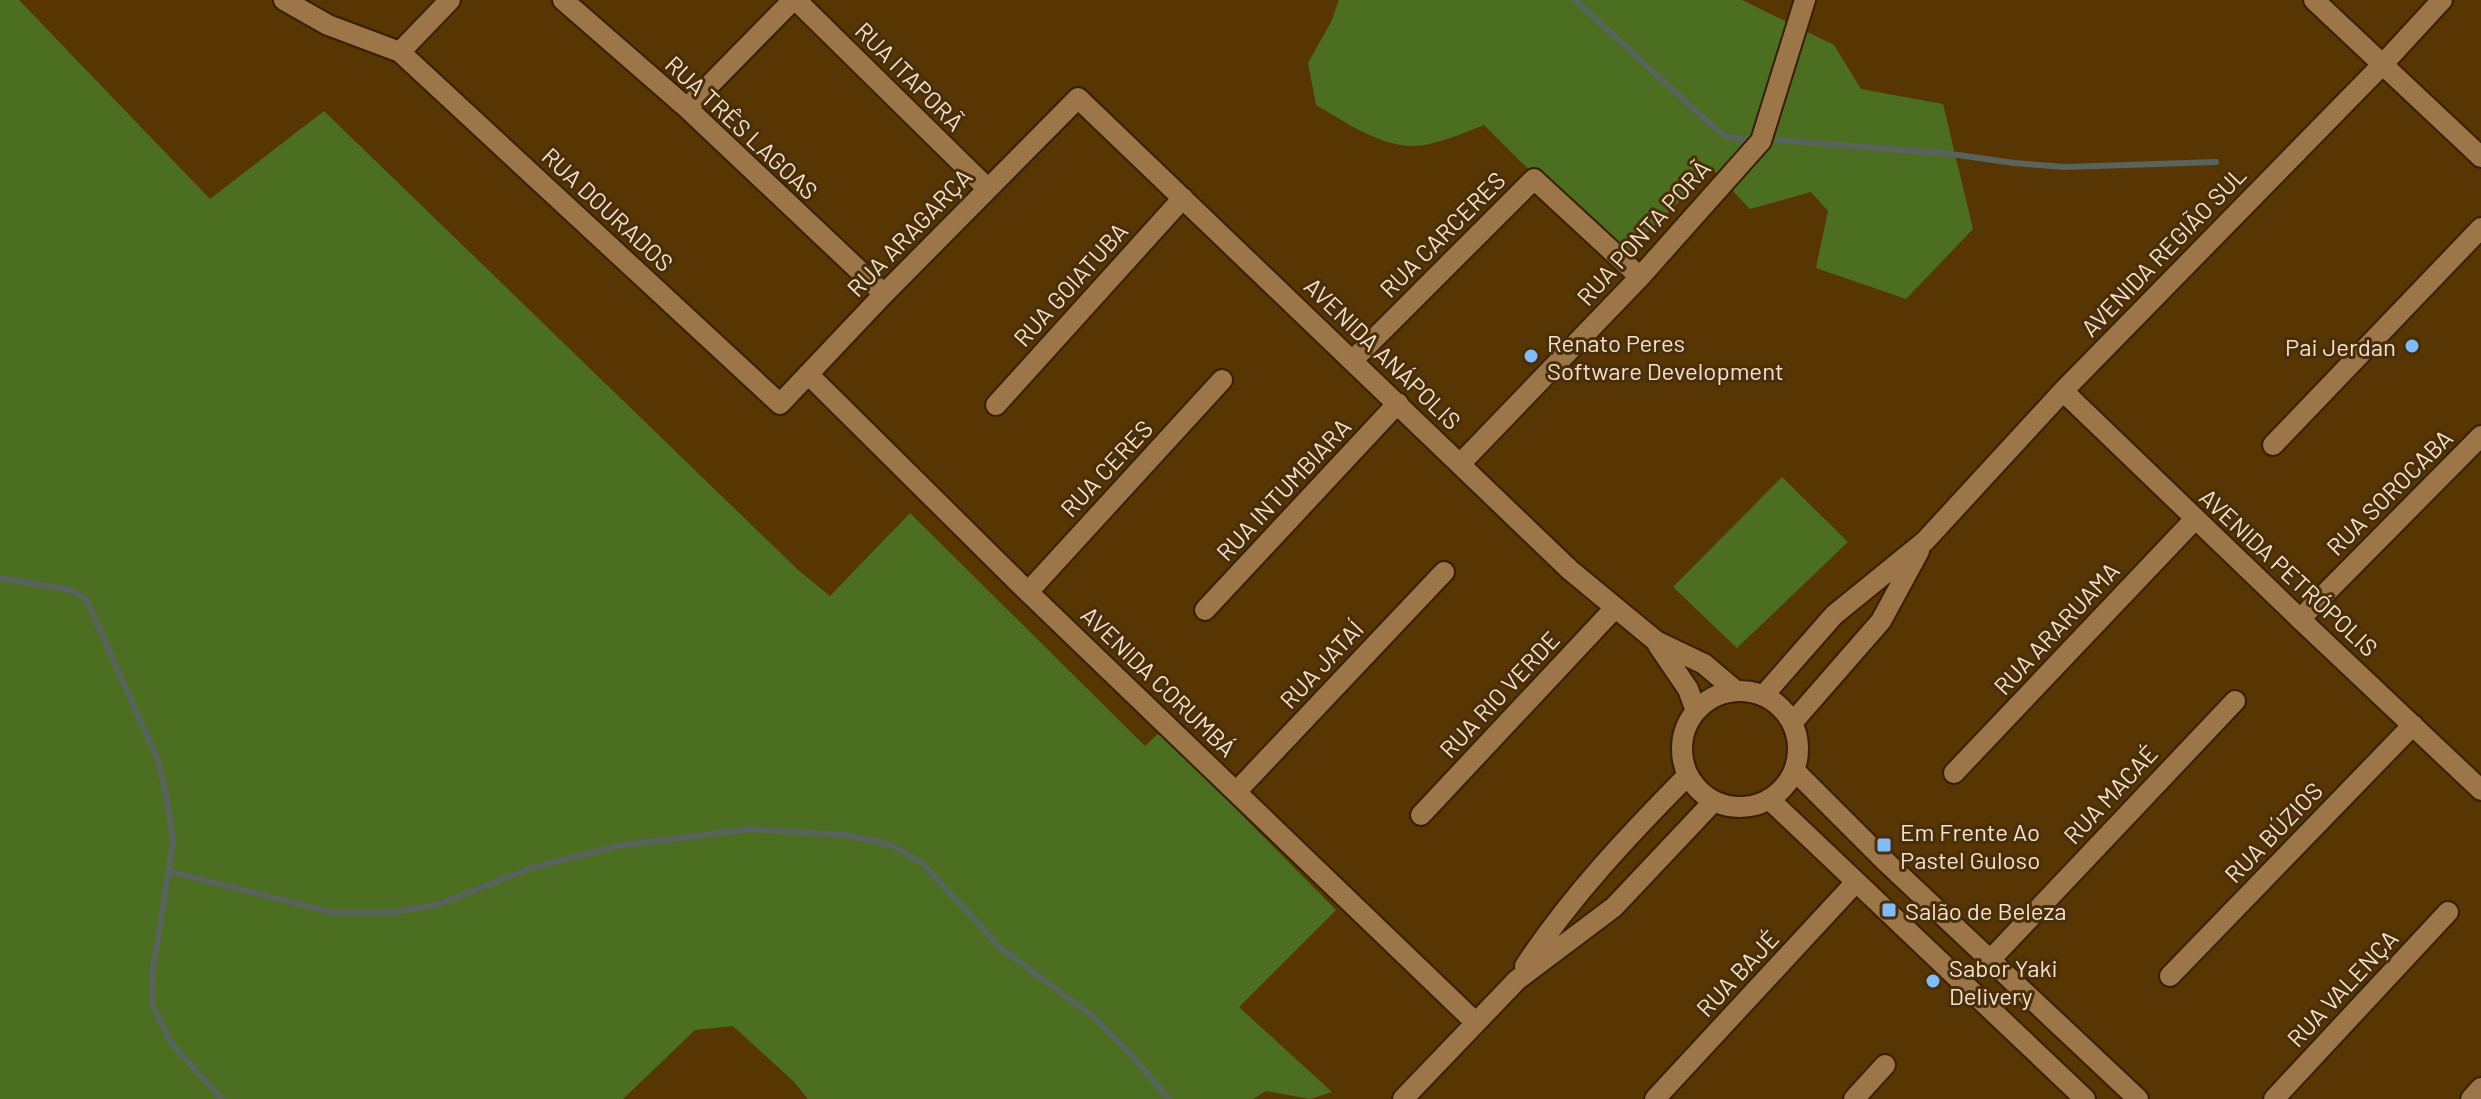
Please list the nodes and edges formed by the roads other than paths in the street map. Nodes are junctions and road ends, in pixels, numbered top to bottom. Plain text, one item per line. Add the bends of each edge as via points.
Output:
1 (284, 0) edge
2 (450, 0) edge
3 (563, 0) edge
4 (794, 0) edge
5 (1805, 0) edge
6 (2314, 0) edge
7 (2442, 0) edge
8 (400, 52) junction
9 (2383, 64) junction
10 (1078, 98) joint
11 (687, 108) junction
12 (2481, 157) edge
13 (988, 189) junction
14 (1183, 198) junction
15 (2481, 228) edge
16 (1640, 277) junction
17 (884, 294) junction
18 (1353, 360) junction
19 (808, 374) junction
20 (1222, 380) dead end
21 (2063, 391) junction
22 (1398, 403) junction
23 (780, 404) joint
24 (996, 405) dead end
25 (2481, 436) edge
26 (2273, 445) dead end
27 (1461, 463) junction
28 (2195, 519) junction
29 (1925, 541) junction
30 (1444, 572) dead end
31 (1028, 592) junction
32 (1614, 609) junction
33 (1205, 610) dead end
34 (2300, 619) junction
35 (1656, 641) junction
36 (1736, 691) junction
37 (1763, 696) junction
38 (2235, 701) dead end
39 (1696, 711) junction
40 (1792, 723) junction
41 (2413, 725) junction
42 (1794, 770) junction
43 (1954, 773) dead end
44 (1688, 775) junction
45 (2481, 790) edge
46 (1236, 792) junction
47 (1769, 799) junction
48 (1714, 801) junction
49 (1421, 815) dead end
50 (1856, 882) junction
51 (2448, 912) dead end
52 (1991, 959) junction
53 (2170, 976) dead end
54 (1517, 980) junction
55 (1476, 1023) junction
56 (1885, 1065) dead end
57 (2481, 1088) edge
58 (2071, 1094) edge
59 (1403, 1099) edge
60 (1655, 1099) edge
61 (1854, 1099) edge
62 (2138, 1099) edge
63 (2274, 1099) edge
64 (2471, 1099) edge

1 - 8 street via 328,25
2 - 8 street
3 - 11 street, RUA TRÊS LAGOAS
4 - 11 street, RUA ITAPORÃ
4 - 13 street, RUA ITAPORÃ
5 - 16 street, RUA PONTA PORÃ via 1761,141
6 - 9 street
7 - 9 street, AVENIDA REGIÃO SUL
8 - 23 street, RUA DOURADOS
9 - 12 street
9 - 21 street, AVENIDA REGIÃO SUL
10 - 13 street, RUA ARAGARÇA
10 - 14 street, AVENIDA ANÁPOLIS
11 - 17 street, RUA TRÊS LAGOAS
13 - 17 street, RUA ARAGARÇA
14 - 18 street, AVENIDA ANÁPOLIS
14 - 24 street, RUA GOIATUBA
15 - 26 street
16 - 18 street, RUA CARCERES via 1534,179
16 - 27 street, RUA PONTA PORÃ
17 - 19 street, RUA ARAGARÇA
18 - 22 street, AVENIDA ANÁPOLIS
19 - 23 street, RUA ARAGARÇA
19 - 31 street, AVENIDA CORUMBÁ
20 - 31 street, RUA CERES
21 - 28 street, AVENIDA PETRÓPOLIS
21 - 29 street, AVENIDA REGIÃO SUL
22 - 27 street, AVENIDA ANÁPOLIS
22 - 33 street, RUA INTUMBIARA
25 - 34 street, RUA SOROCABA
27 - 32 street, AVENIDA ANÁPOLIS
28 - 34 street, AVENIDA PETRÓPOLIS
28 - 43 street, RUA ARARUAMA
29 - 37 street, AVENIDA REGIÃO SUL via 1834,615
29 - 40 street, AVENIDA REGIÃO SUL via 1881,621
30 - 46 street, RUA JATAÍ
31 - 46 street, AVENIDA CORUMBÁ
32 - 35 street, AVENIDA ANÁPOLIS
32 - 49 street, RUA RIO VERDE
34 - 41 street, AVENIDA PETRÓPOLIS
35 - 36 street, AVENIDA ANÁPOLIS via 1704,664
35 - 39 street, AVENIDA ANÁPOLIS
36 - 37 street
36 - 39 street via 1711,698
37 - 40 street
38 - 52 street, RUA MACAÉ
39 - 44 street via 1682,744
40 - 42 street via 1798,747
41 - 45 street, AVENIDA PETRÓPOLIS
41 - 53 street, RUA BÚZIOS
42 - 47 street
42 - 52 street
44 - 48 street
44 - 54 street via 1552,925
46 - 55 street, AVENIDA CORUMBÁ
47 - 48 street via 1742,807
47 - 50 street
48 - 54 street via 1614,907
50 - 58 street
50 - 60 street, RUA BAJÉ
51 - 63 street, RUA VALENÇA
52 - 62 street
54 - 55 street
55 - 59 street
56 - 61 street
57 - 64 street

